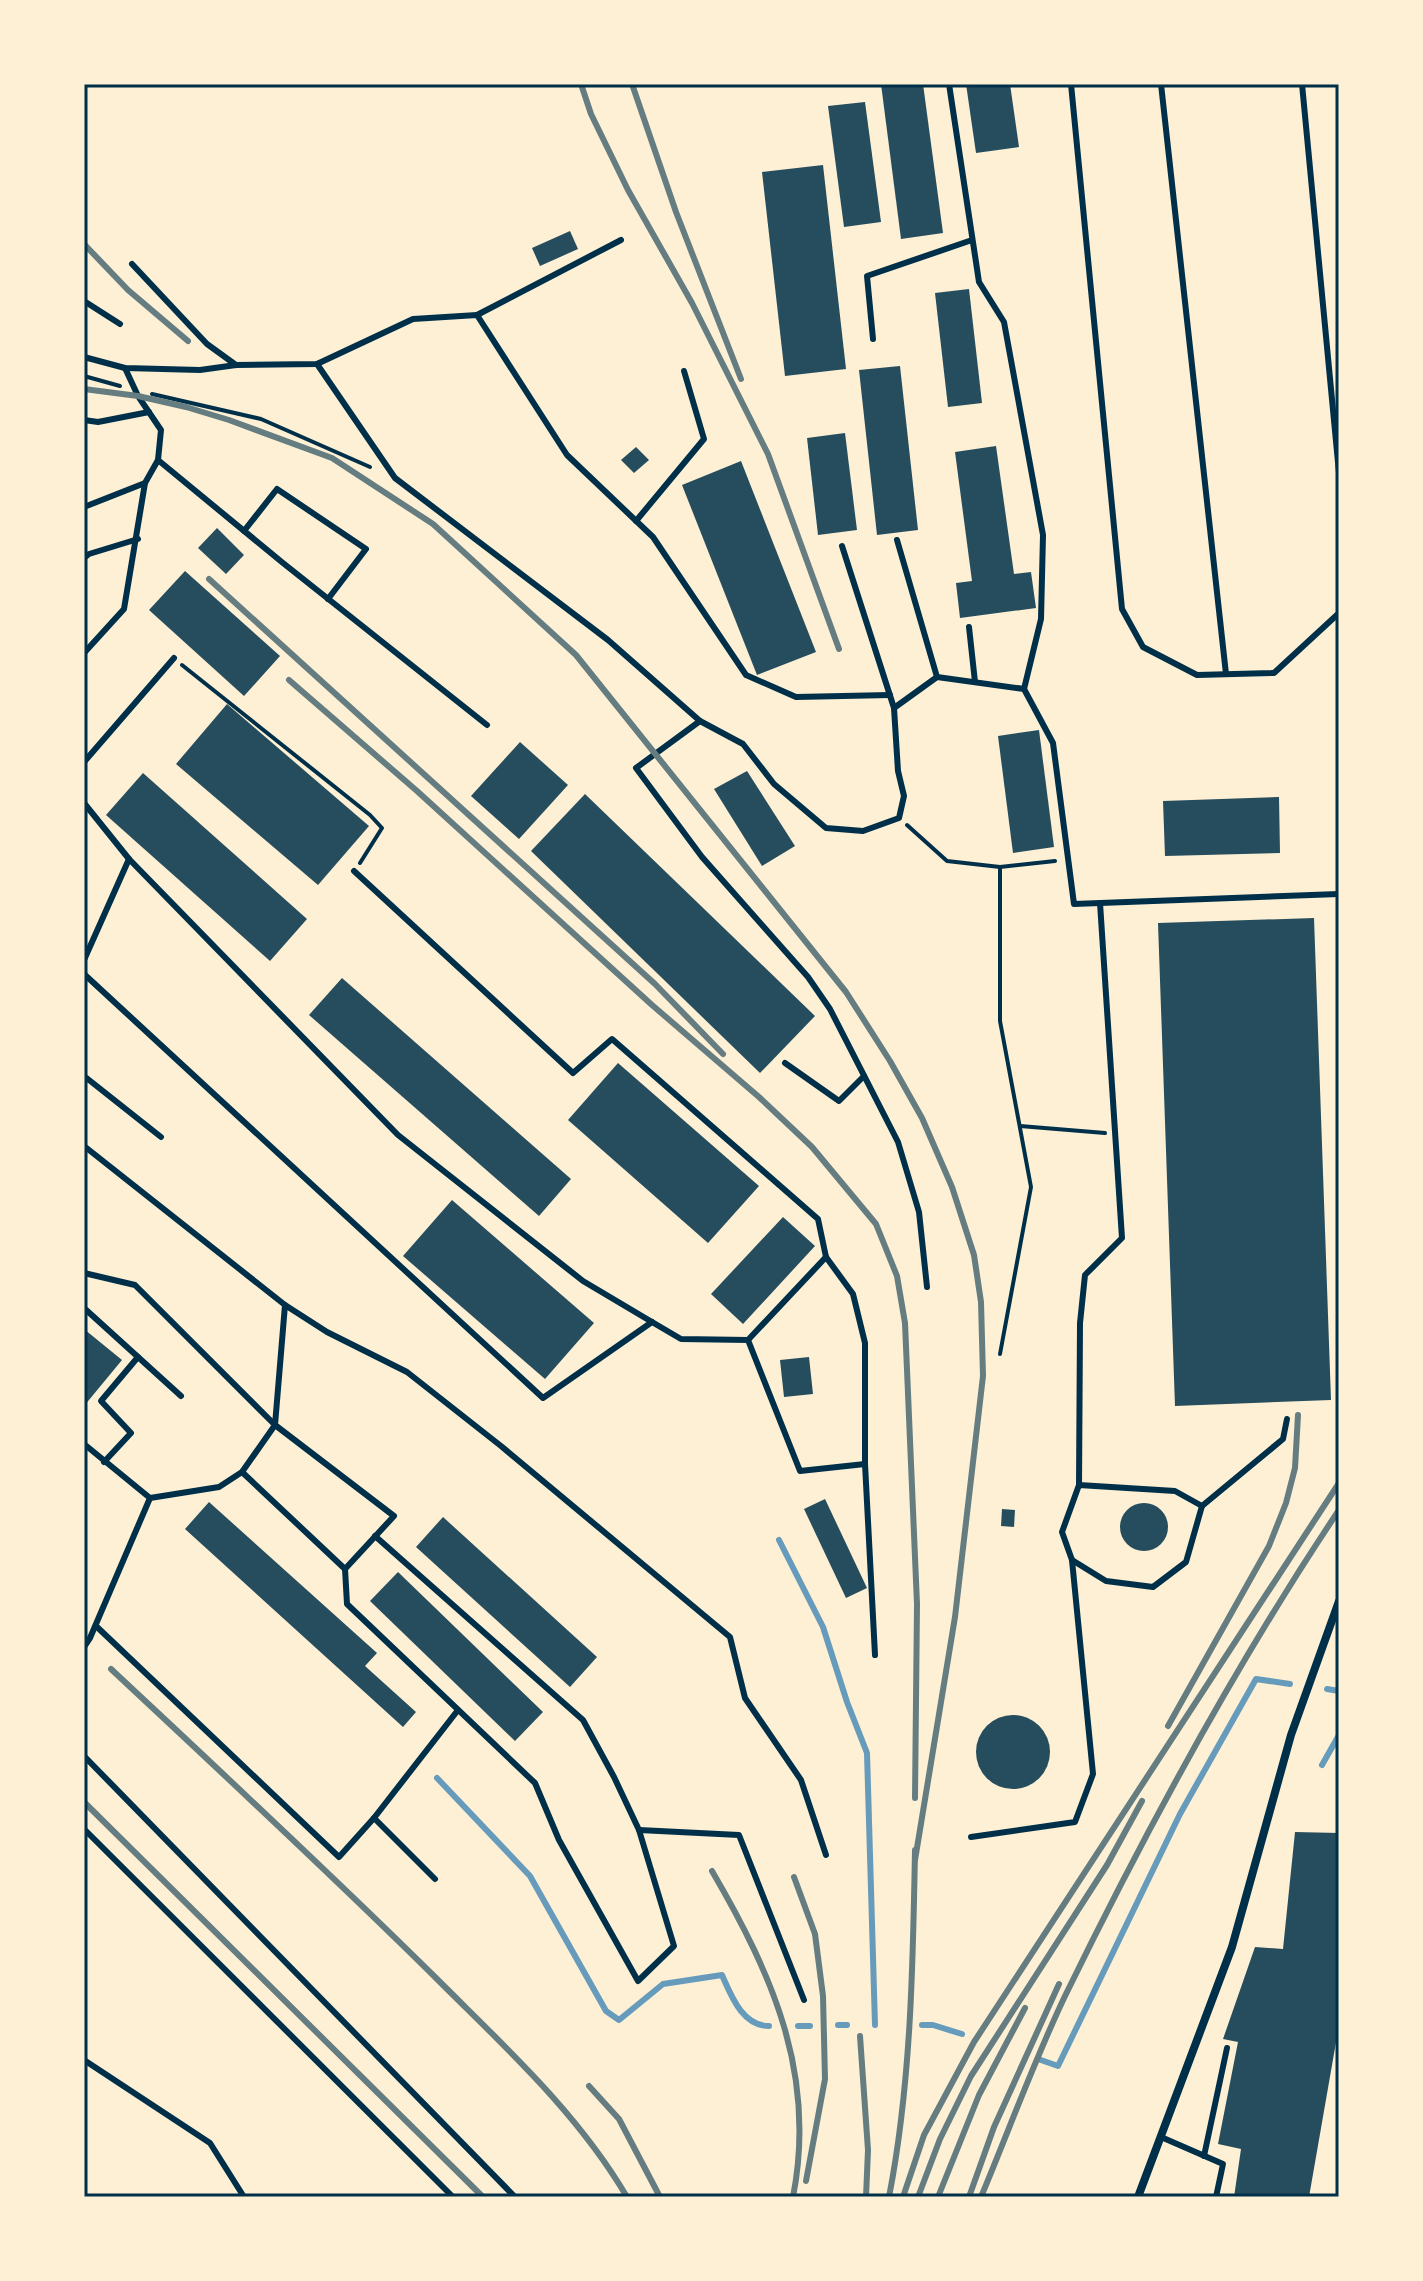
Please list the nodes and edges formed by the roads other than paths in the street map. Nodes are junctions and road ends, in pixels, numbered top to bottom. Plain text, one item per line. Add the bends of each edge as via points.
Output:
1 (949, 84) edge
2 (1071, 84) edge
3 (1161, 84) edge
4 (1302, 84) edge
5 (621, 240) dead end
6 (972, 240) junction
7 (132, 264) dead end
8 (84, 301) edge
9 (477, 315) junction
10 (120, 324) dead end
11 (873, 339) dead end
12 (84, 357) edge
13 (317, 364) junction
14 (236, 365) junction
15 (125, 368) junction
16 (684, 371) dead end
17 (149, 412) junction
18 (84, 420) edge
19 (158, 460) junction
20 (1339, 473) edge
21 (145, 483) junction
22 (84, 507) edge
23 (636, 521) junction
24 (244, 531) junction
25 (138, 539) junction
26 (897, 540) dead end
27 (842, 546) dead end
28 (84, 558) edge
29 (328, 599) junction
30 (1339, 613) edge
31 (969, 627) dead end
32 (84, 653) edge
33 (174, 658) road end
34 (1226, 674) junction
35 (937, 677) junction
36 (975, 682) junction
37 (1024, 689) junction
38 (890, 695) junction
39 (894, 708) junction
40 (700, 721) junction
41 (487, 725) dead end
42 (84, 762) edge
43 (84, 803) edge
44 (129, 859) junction
45 (354, 871) road end
46 (1339, 894) edge
47 (1100, 903) junction
48 (84, 960) edge
49 (84, 974) edge
50 (785, 1063) dead end
51 (84, 1076) edge
52 (864, 1076) junction
53 (161, 1137) dead end
54 (84, 1146) edge
55 (826, 1257) junction
56 (84, 1273) edge
57 (927, 1287) dead end
58 (285, 1305) junction
59 (84, 1308) edge
60 (652, 1322) junction
61 (748, 1340) junction
62 (138, 1357) junction
63 (181, 1396) dead end
64 (1287, 1419) dead end
65 (275, 1425) junction
66 (84, 1444) edge
67 (104, 1462) junction
68 (865, 1464) junction
69 (242, 1472) junction
70 (1079, 1485) junction
71 (150, 1498) junction
72 (1202, 1506) junction
73 (375, 1536) junction
74 (1072, 1560) junction
75 (345, 1569) junction
76 (1339, 1601) edge
77 (96, 1626) junction
78 (84, 1647) edge
79 (875, 1655) dead end
80 (458, 1710) junction
81 (84, 1756) edge
82 (374, 1818) junction
83 (84, 1829) edge
84 (639, 1830) junction
85 (971, 1837) dead end
86 (826, 1855) dead end
87 (435, 1879) dead end
88 (804, 2000) dead end
89 (1227, 2048) dead end
90 (84, 2060) edge
91 (1161, 2137) junction
92 (1204, 2156) junction
93 (244, 2197) edge
94 (453, 2197) edge
95 (515, 2197) edge
96 (1138, 2197) edge
97 (1216, 2197) edge

1 - 6 lane
2 - 34 lane via 1122,609 1143,647 1197,675
3 - 34 lane
4 - 20 lane
5 - 9 lane
6 - 11 lane via 867,276
6 - 37 lane via 979,282 1004,322 1043,535 1041,619
7 - 14 lane via 207,344
8 - 10 lane
9 - 13 lane via 413,319
9 - 23 lane via 567,455
12 - 15 lane
13 - 14 lane
13 - 40 lane via 395,478 608,640
14 - 15 lane via 200,370
15 - 17 lane
16 - 23 lane via 704,439
17 - 18 lane
17 - 19 lane via 161,430
19 - 21 lane
19 - 24 lane
21 - 22 lane
21 - 25 lane
23 - 38 lane via 653,537 746,675 796,697
24 - 29 lane
24 - 29 lane via 277,489 366,549
25 - 28 lane
25 - 32 lane via 124,609
26 - 35 lane
27 - 38 lane
29 - 41 lane
30 - 34 lane via 1274,673
31 - 36 lane
33 - 42 lane
35 - 36 lane
35 - 39 lane
36 - 37 lane
37 - 47 lane via 1053,743 1074,904
38 - 39 lane
39 - 40 lane via 904,796 899,818 863,831 826,828 774,784 743,744
40 - 52 lane via 636,768 702,857 808,977
43 - 44 lane
44 - 48 lane
44 - 60 lane via 398,1135 583,1281
45 - 55 lane via 573,1073 612,1039 818,1219
46 - 47 lane
47 - 70 lane via 1122,1238 1085,1275
49 - 60 lane via 543,1398
50 - 52 lane via 839,1101
51 - 53 lane
52 - 57 lane via 898,1142 915,1198
54 - 58 lane
55 - 61 lane
55 - 68 lane via 853,1294 865,1343
56 - 65 lane via 135,1285
58 - 65 lane
58 - 86 lane via 407,1372 730,1637 745,1698 801,1780
59 - 62 lane
60 - 61 lane via 681,1339
61 - 68 lane via 800,1471
62 - 63 lane
62 - 67 lane via 101,1401 131,1433
64 - 72 lane via 1283,1439
65 - 69 lane
65 - 73 lane via 394,1516
66 - 67 lane
67 - 71 lane
68 - 79 lane
69 - 71 lane via 219,1487
69 - 75 lane
70 - 72 lane via 1175,1491
70 - 74 lane via 1062,1532
71 - 77 lane
72 - 74 lane via 1186,1562 1153,1587 1106,1581
73 - 75 lane
73 - 84 lane via 583,1720
74 - 85 lane via 1093,1774 1075,1822
75 - 80 lane via 347,1604
76 - 91 street via 1291,1735 1232,1947
77 - 78 lane
77 - 82 lane via 339,1857
80 - 82 lane
80 - 84 lane via 535,1783 559,1840 638,1981 674,1946
81 - 95 lane
82 - 87 lane
83 - 94 lane
84 - 88 lane via 739,1835
89 - 92 lane
90 - 93 lane via 210,2143
91 - 92 lane
91 - 96 street
92 - 97 lane via 1223,2164

